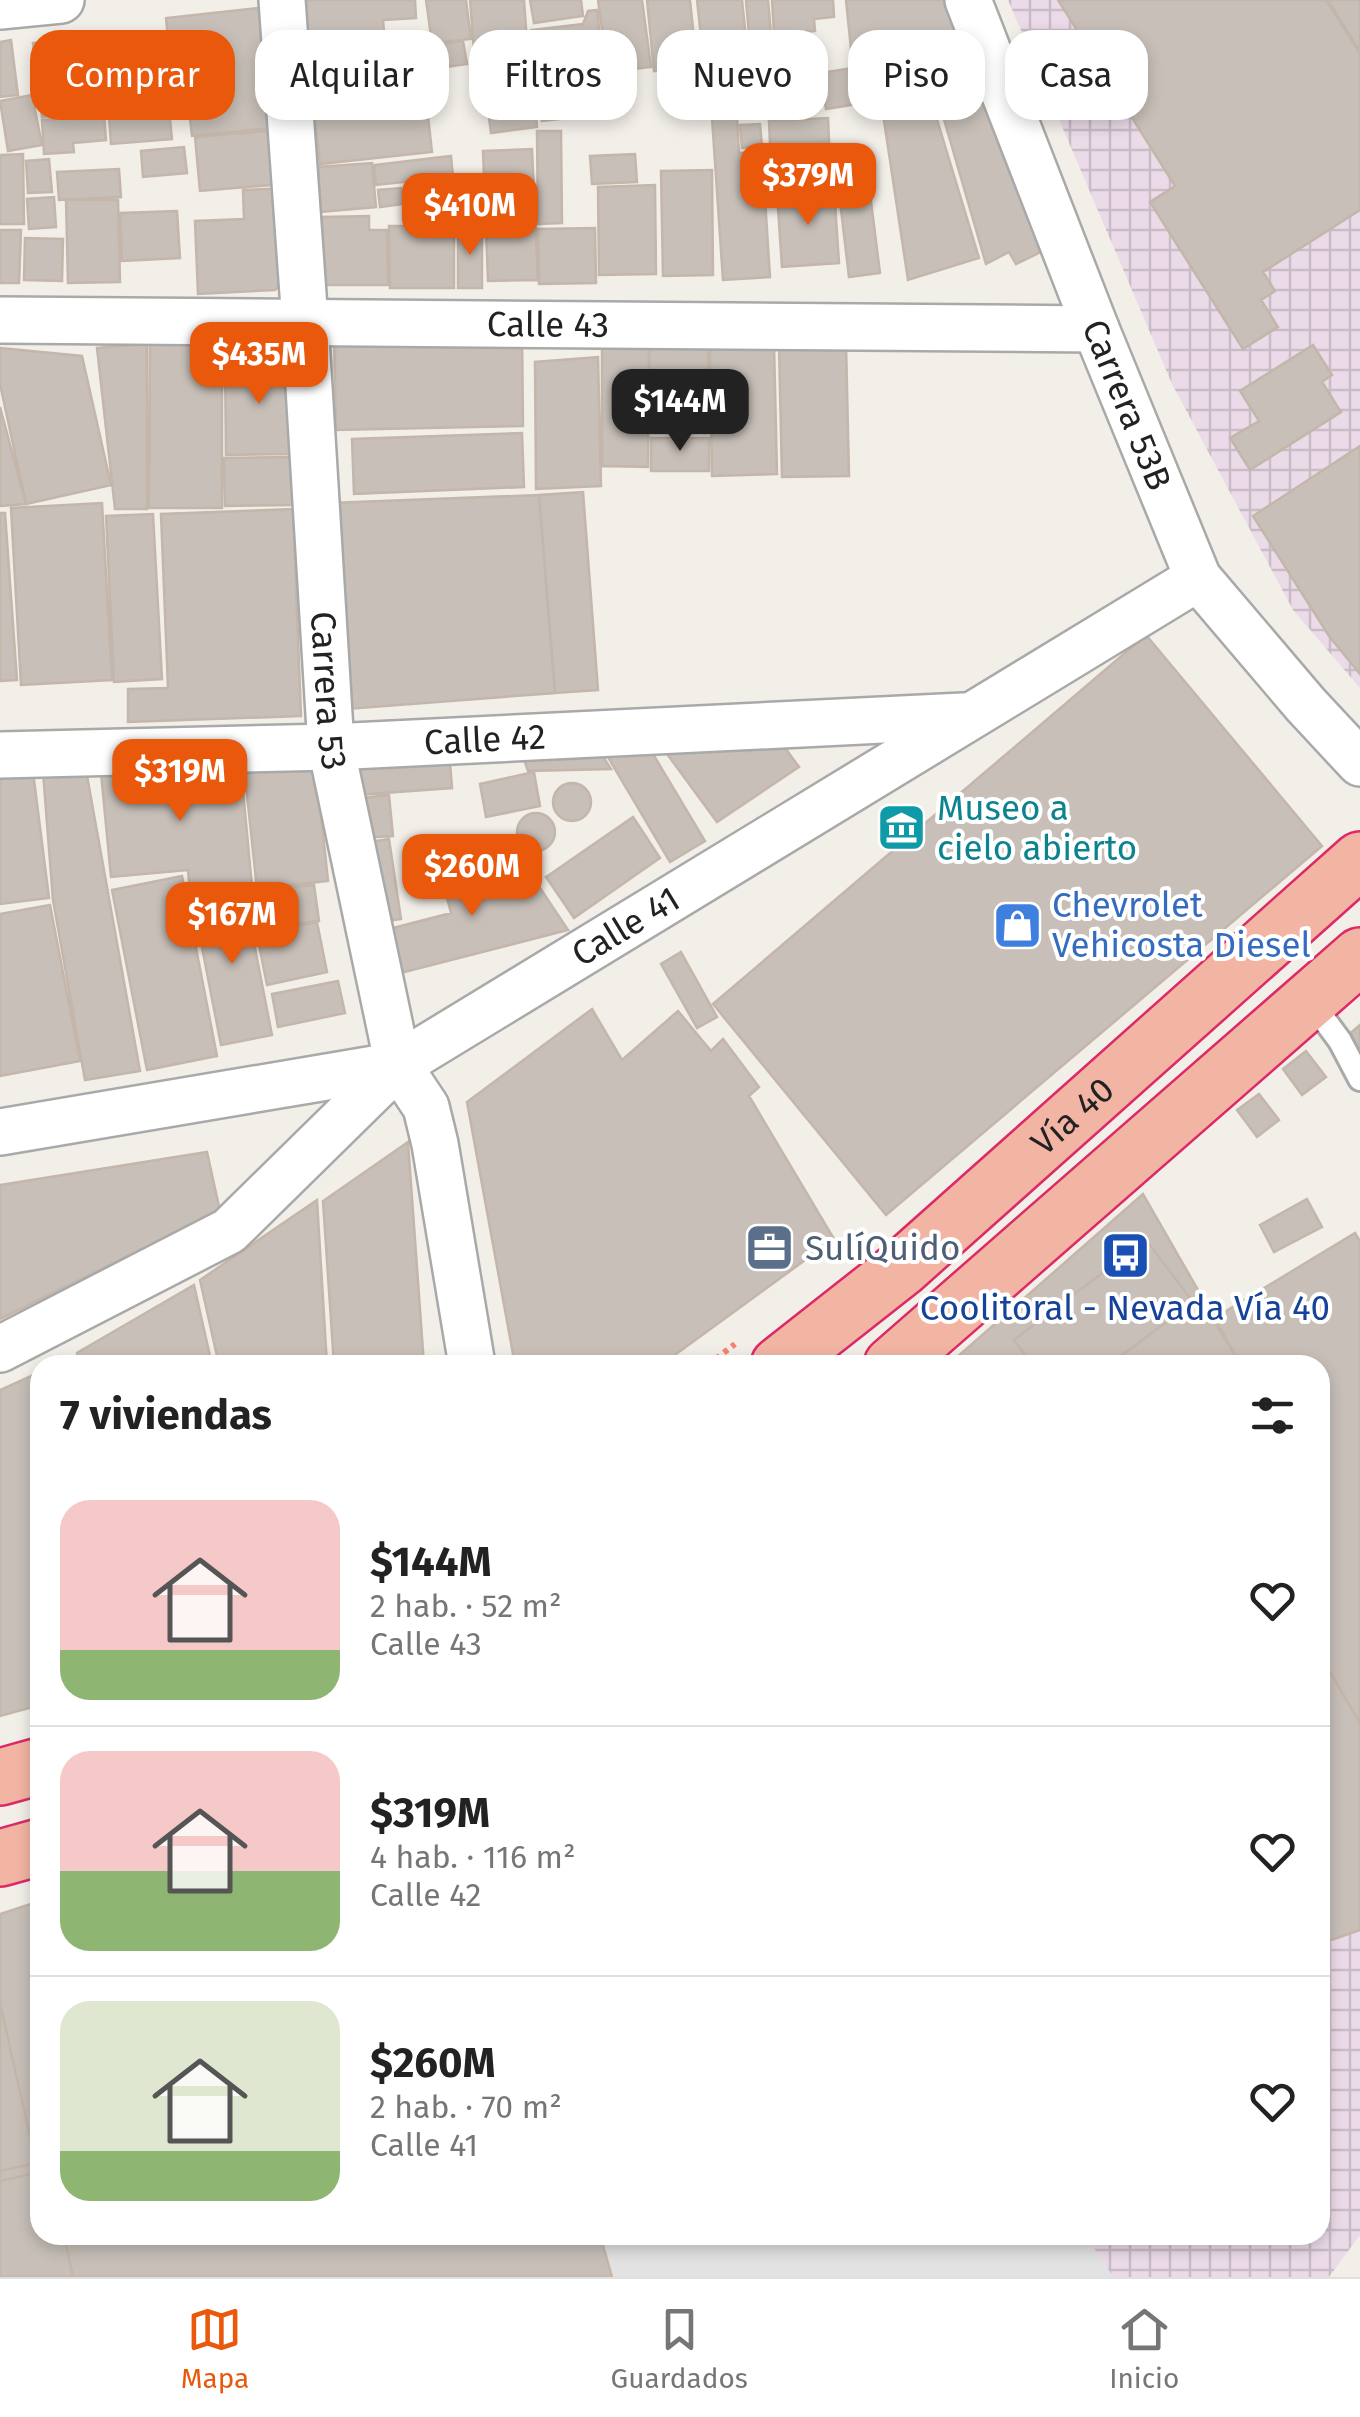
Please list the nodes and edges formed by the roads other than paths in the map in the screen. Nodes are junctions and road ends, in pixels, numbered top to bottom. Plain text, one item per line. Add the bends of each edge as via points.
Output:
1 (61, 0) edge
2 (282, 0) edge
3 (968, 0) edge
4 (0, 6) edge
5 (0, 320) edge
6 (305, 322) junction
7 (1096, 329) junction
8 (1198, 578) junction
9 (970, 716) junction
10 (331, 747) junction
11 (0, 755) edge
12 (1360, 762) edge
13 (1360, 860) edge
14 (1360, 956) edge
15 (1310, 1000) junction
16 (398, 1066) junction
17 (1360, 1080) edge
18 (0, 1132) edge
19 (0, 1349) edge
20 (470, 1355) edge
21 (792, 1355) edge
22 (903, 1355) edge
23 (30, 1769) edge
24 (0, 1777) edge
25 (30, 1850) edge
26 (0, 1858) edge

1 - 4 street
2 - 6 street, Carrera 53
3 - 7 street, Carrera 53B
5 - 6 street, Calle 43
6 - 7 street, Calle 43
6 - 10 street, Carrera 53
7 - 8 street, Carrera 53B
8 - 9 street, Calle 41
8 - 12 street, Carrera 53B
9 - 10 street, Calle 42
9 - 16 street, Calle 41
10 - 11 street, Calle 42
10 - 16 street, Carrera 53
13 - 21 highway, Vía 40 via 901,1269
14 - 15 highway, Vía 40
15 - 17 lane
15 - 22 highway, Vía 40
16 - 18 street, Calle 41
16 - 19 street via 229,1231
16 - 20 street, Carrera 53 via 426,1107
23 - 24 highway
25 - 26 highway

